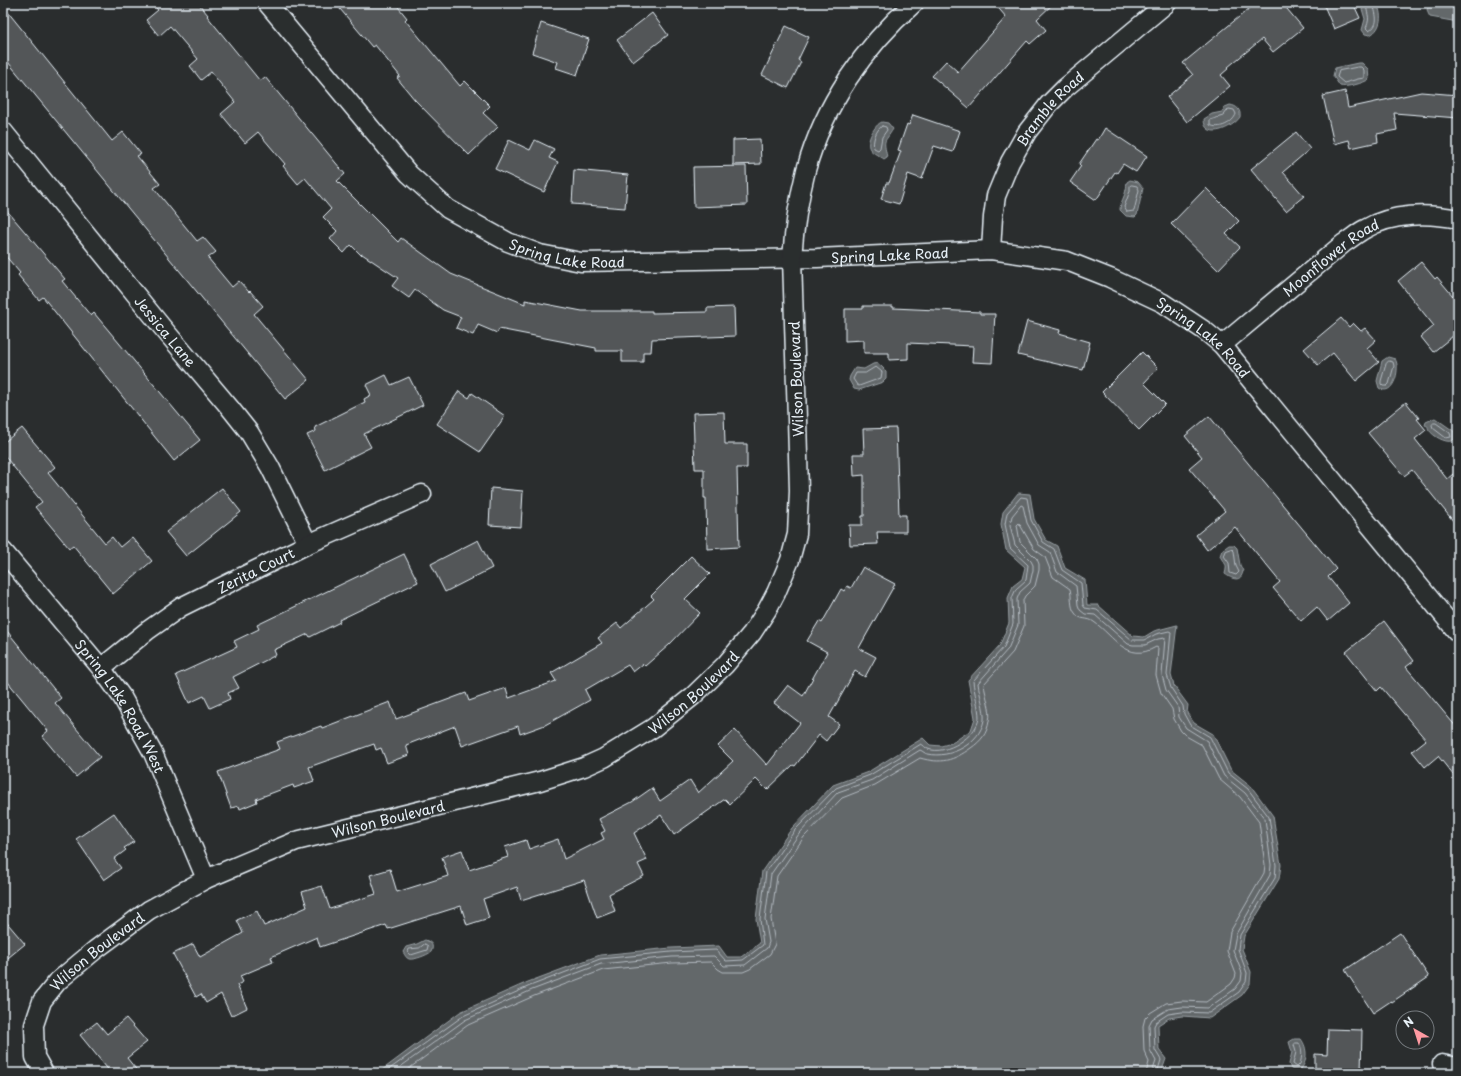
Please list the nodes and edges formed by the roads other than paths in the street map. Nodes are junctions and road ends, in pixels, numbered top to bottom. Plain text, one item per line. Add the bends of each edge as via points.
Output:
1 (268, 3) edge
2 (914, 3) edge
3 (1167, 3) edge
4 (3, 131) edge
5 (1458, 219) edge
6 (991, 250) junction
7 (792, 258) junction
8 (1222, 345) junction
9 (422, 494) dead end
10 (308, 544) junction
11 (3, 551) edge
12 (1458, 633) edge
13 (101, 668) junction
14 (206, 879) junction
15 (44, 1073) edge

1 - 7 street, Spring Lake Road via 409,174 448,209 508,242 540,254 581,262
2 - 7 street, Wilson Boulevard via 870,48 831,106 806,171
3 - 6 street, Bramble Road via 1065,88 1027,132 1010,162 996,196
4 - 10 street, Jessica Lane via 248,432 270,468
5 - 8 street, Moonflower Road via 1443,216 1398,217 1365,229 1344,243
6 - 7 street, Spring Lake Road
6 - 8 street, Spring Lake Road via 1067,261 1110,278 1163,303
7 - 14 street, Wilson Boulevard via 797,419 797,534 790,560 767,610 752,633 725,665 693,696 653,728 604,758 584,767 540,781 296,841
8 - 12 street, Spring Lake Road
9 - 10 street, Zerita Court
10 - 13 street, Zerita Court via 181,608
11 - 13 street, Spring Lake Road West
13 - 14 street, Spring Lake Road West via 122,697 153,753
14 - 15 street, Wilson Boulevard via 148,910 58,981 42,1001 34,1025 35,1057

